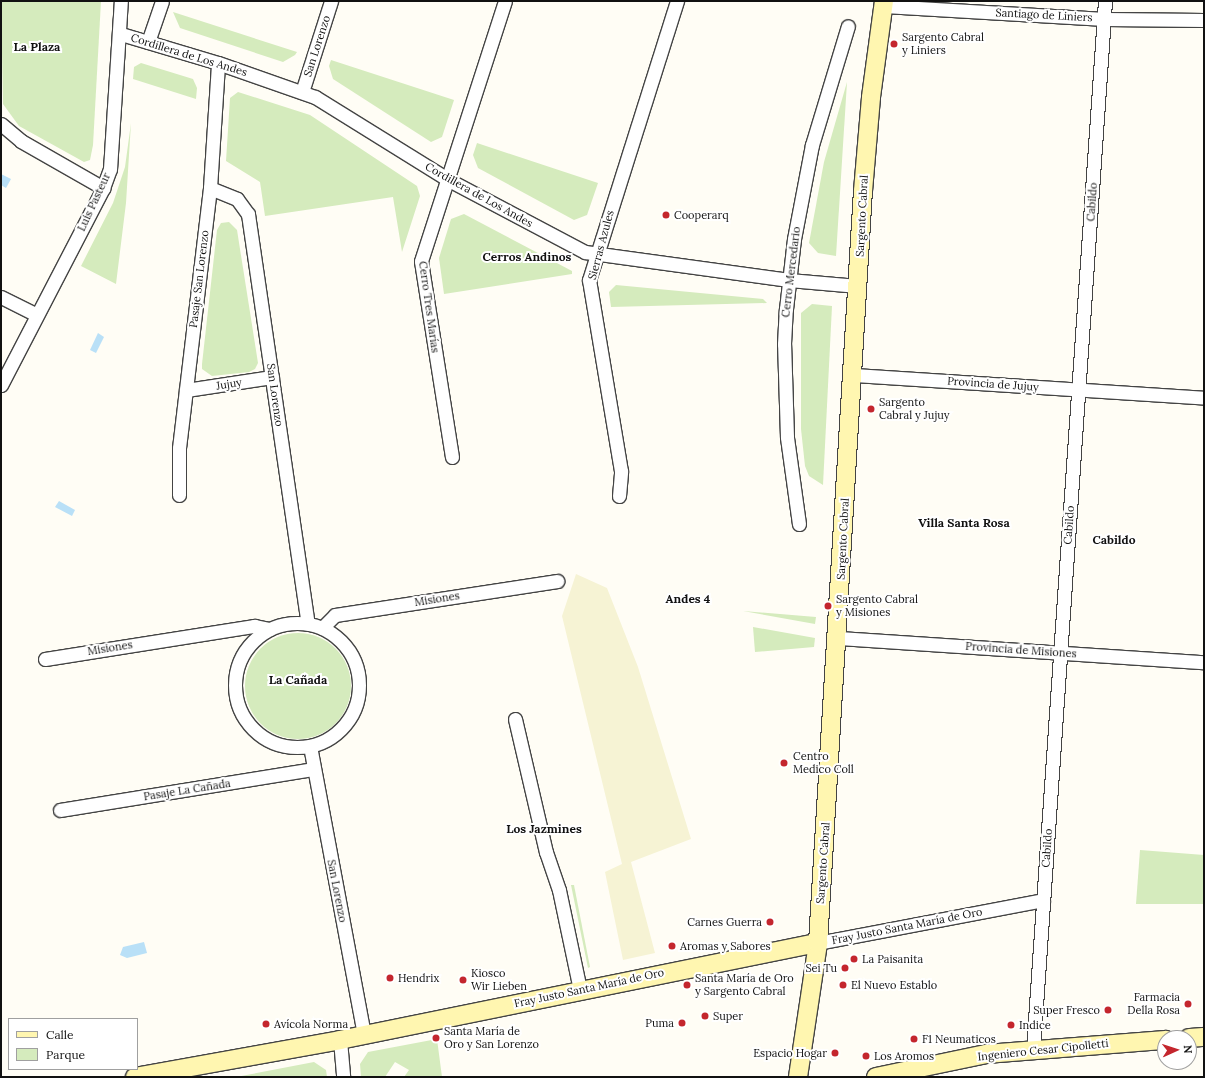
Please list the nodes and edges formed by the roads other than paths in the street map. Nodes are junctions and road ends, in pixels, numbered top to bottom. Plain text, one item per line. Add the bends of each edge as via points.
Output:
1 (121, 1) edge
2 (162, 1) edge
3 (332, 1) edge
4 (505, 1) edge
5 (677, 1) edge
6 (1105, 1) edge
7 (884, 4) edge
8 (1105, 19) junction
9 (1204, 20) edge
10 (848, 26) dead end
11 (120, 34) junction
12 (148, 42) junction
13 (218, 63) junction
14 (302, 92) junction
15 (1, 124) edge
16 (447, 180) junction
17 (103, 188) junction
18 (210, 188) junction
19 (596, 254) junction
20 (789, 280) junction
21 (858, 286) junction
22 (1, 297) edge
23 (37, 315) junction
24 (853, 375) junction
25 (272, 377) junction
26 (1, 385) edge
27 (186, 390) junction
28 (1079, 390) junction
29 (1204, 398) edge
30 (452, 456) dead end
31 (179, 495) dead end
32 (619, 496) dead end
33 (799, 524) dead end
34 (557, 581) dead end
35 (308, 624) junction
36 (322, 628) junction
37 (270, 629) junction
38 (838, 638) junction
39 (1061, 652) junction
40 (44, 659) dead end
41 (1204, 662) edge
42 (514, 719) dead end
43 (310, 746) junction
44 (314, 769) junction
45 (60, 810) dead end
46 (1043, 900) junction
47 (818, 943) junction
48 (580, 990) junction
49 (364, 1035) junction
50 (340, 1040) junction
51 (1157, 1041) edge
52 (1033, 1049) junction
53 (135, 1077) edge
54 (343, 1077) edge
55 (798, 1077) edge
56 (876, 1077) edge

1 - 11 street, Luis Pasteur
2 - 12 street
3 - 14 street, San Lorenzo
4 - 16 street, Cerro Tres Marías
5 - 19 street, Sierras Azules
6 - 8 street, Cabildo
7 - 8 street, Santiago de Liniers
7 - 21 main road, Sargento Cabral via 871,97
8 - 9 street, Santiago de Liniers
8 - 28 street, Cabildo
10 - 20 street, Cerro Mercedario via 812,145
11 - 12 street, Cordillera de Los Andes
11 - 17 street, Luis Pasteur via 110,169
12 - 13 street, Cordillera de Los Andes
13 - 14 street, Cordillera de Los Andes
13 - 18 street, Pasaje San Lorenzo
14 - 16 street, Cordillera de Los Andes
15 - 17 street via 21,141
16 - 19 street, Cordillera de Los Andes via 573,247
16 - 30 street, Cerro Tres Marías via 421,261
17 - 23 street, Luis Pasteur
18 - 25 street, San Lorenzo via 237,199 248,214
18 - 27 street, Pasaje San Lorenzo
19 - 20 street, Cordillera de Los Andes
19 - 32 street, Sierras Azules via 589,280 621,471
20 - 21 street, Cordillera de Los Andes
20 - 33 street, Cerro Mercedario via 784,344 784,400
21 - 24 main road, Sargento Cabral
22 - 23 street
23 - 26 street, Luis Pasteur
24 - 28 street, Provincia de Jujuy
24 - 38 main road, Sargento Cabral
25 - 27 street, Jujuy
25 - 35 street, San Lorenzo
27 - 31 street, Pasaje San Lorenzo via 179,448
28 - 29 street, Provincia de Jujuy
28 - 39 street, Cabildo
34 - 36 street, Misiones via 335,615
35 - 36 street
35 - 37 street via 288,624
36 - 43 street via 345,645 352,657 358,670 358,692 353,712 345,724 335,734
37 - 40 street, Misiones via 254,626
37 - 43 street via 247,648 240,661 236,683 239,705 245,719 267,739 288,746
38 - 39 street, Provincia de Misiones
38 - 47 main road, Sargento Cabral
39 - 41 street, Provincia de Misiones
39 - 46 street, Cabildo
42 - 48 street via 546,852 559,890
43 - 44 street, San Lorenzo
44 - 45 street, Pasaje La Cañada
44 - 49 street, San Lorenzo
46 - 47 street, Fray Justo Santa María de Oro
46 - 52 street, Cabildo
47 - 48 main road, Fray Justo Santa María de Oro
47 - 55 main road, Sargento Cabral
48 - 49 main road, Fray Justo Santa María de Oro
49 - 50 main road, Fray Justo Santa María de Oro
50 - 53 main road, Fray Justo Santa María de Oro
50 - 54 street
51 - 52 main road, Ingeniero Cesar Cipolletti
52 - 56 main road, Ingeniero Cesar Cipolletti via 986,1054

